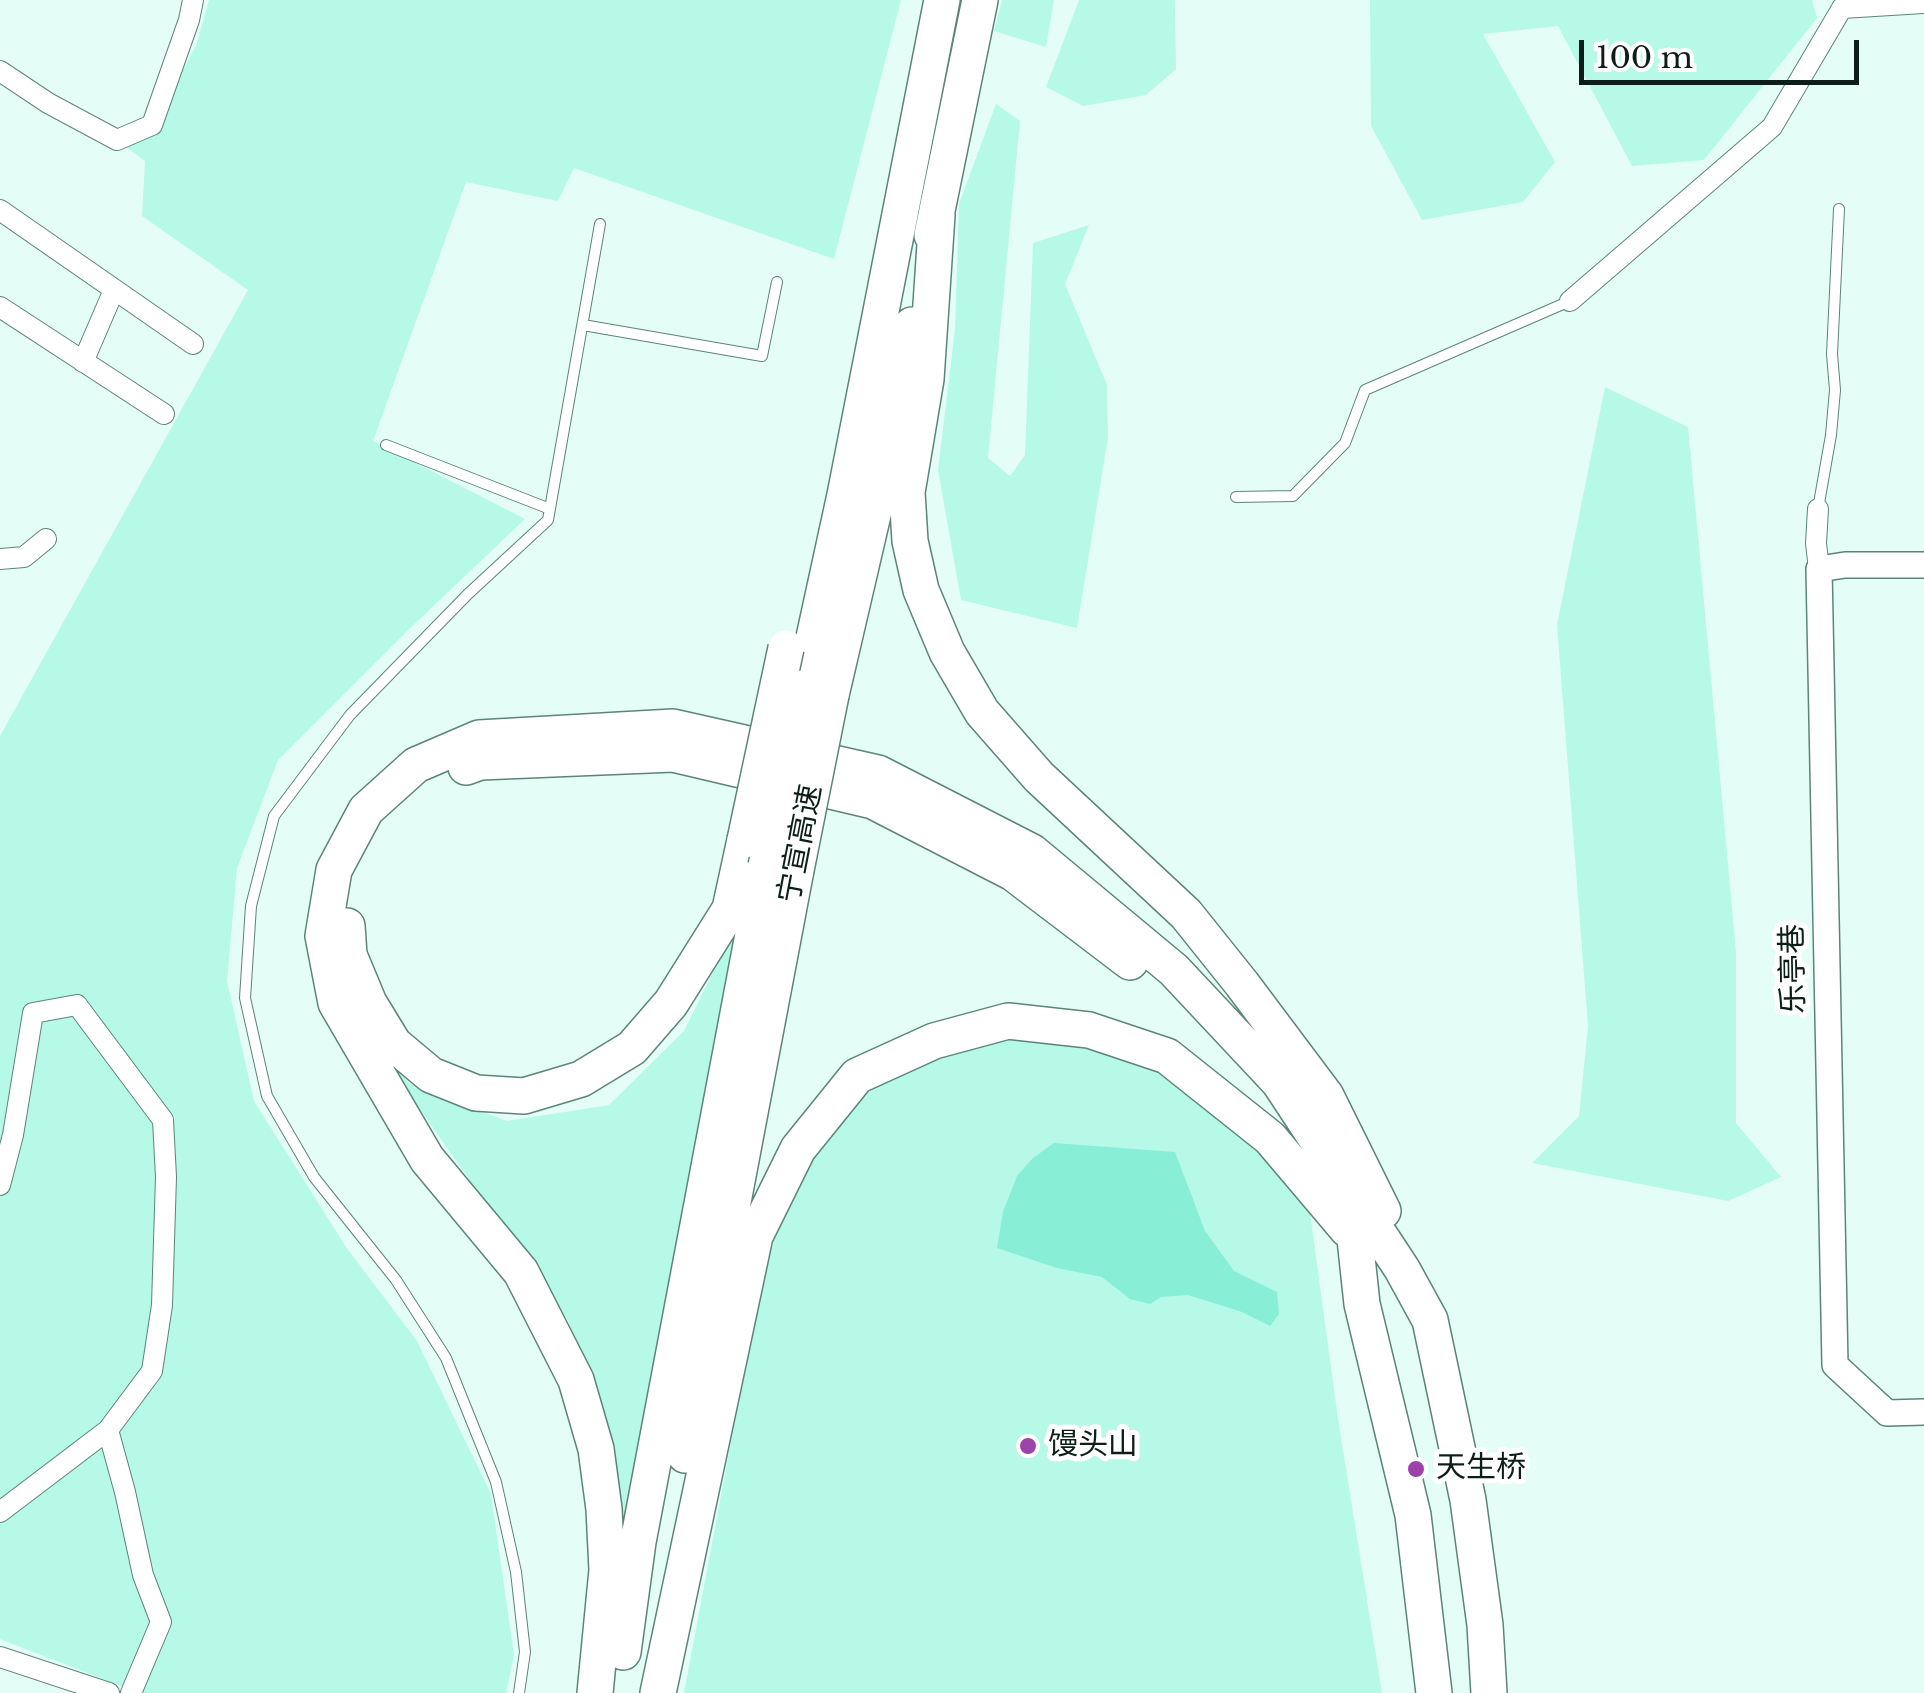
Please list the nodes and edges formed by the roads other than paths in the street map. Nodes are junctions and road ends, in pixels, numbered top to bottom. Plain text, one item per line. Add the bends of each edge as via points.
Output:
1 (193, 0) edge
2 (942, 0) edge
3 (980, 0) edge
4 (1924, 3) edge
5 (1842, 4) edge
6 (0, 71) edge
7 (0, 210) edge
8 (1839, 210) dead end
9 (937, 215) junction
10 (600, 224) dead end
11 (777, 282) dead end
12 (114, 290) junction
13 (1570, 300) joint
14 (0, 308) edge
15 (880, 312) junction
16 (582, 325) junction
17 (192, 344) dead end
18 (84, 362) junction
19 (164, 414) dead end
20 (386, 446) dead end
21 (1236, 497) dead end
22 (550, 508) junction
23 (1818, 508) joint
24 (46, 539) dead end
25 (0, 559) edge
26 (1924, 565) edge
27 (1819, 569) junction
28 (817, 691) junction
29 (769, 859) junction
30 (0, 1077) edge
31 (21, 1085) junction
32 (0, 1185) edge
33 (1355, 1239) junction
34 (1402, 1269) junction
35 (1924, 1412) edge
36 (108, 1430) junction
37 (0, 1512) edge
38 (0, 1657) edge
39 (109, 1693) edge
40 (131, 1693) edge
41 (519, 1693) edge
42 (596, 1693) edge
43 (616, 1693) edge
44 (646, 1693) edge
45 (658, 1693) edge
46 (1434, 1693) edge
47 (1489, 1693) edge

1 - 6 street via 152,125 117,140
2 - 15 highway, 宁宣高速
3 - 9 highway, 宁宣高速
4 - 5 street
5 - 13 street via 1772,127
7 - 12 street
8 - 23 lane via 1835,390
9 - 28 highway, 宁宣高速
9 - 34 highway via 926,379 908,492 920,590 946,652 982,712 1039,777 1186,914 1326,1096 1378,1196
10 - 16 lane
11 - 16 lane via 762,356
12 - 17 street
12 - 18 street
13 - 21 lane via 1365,390 1346,443 1293,496
14 - 18 street
15 - 28 highway, 宁宣高速
15 - 29 highway, bridge via 786,648
16 - 22 lane
18 - 19 street
20 - 22 lane
22 - 41 lane via 548,520 350,715 274,816 250,906 245,998 266,1096 314,1177 396,1280 446,1358 482,1446 516,1572 525,1652
23 - 27 street
24 - 25 street via 24,558
26 - 27 street
27 - 35 street, 乐亭巷 via 1835,1366 1887,1413
28 - 29 highway, 宁宣高速, bridge
29 - 33 highway via 671,1004 632,1048 581,1079 524,1096 476,1093 431,1075 394,1044 349,955 345,904 359,853 378,824 430,779 480,762 673,754 873,801 1012,873 1164,988 1320,1168
29 - 43 highway, 宁宣高速 via 638,1542
29 - 44 highway, 宁宣高速 via 712,1304
30 - 31 street
31 - 32 street
31 - 36 street via 33,1013 77,1005 163,1120 162,1306 152,1372
33 - 45 highway via 1270,1138 1152,1050 1089,1030 1008,1020 934,1042 857,1076 798,1149 755,1236
33 - 46 highway via 1362,1304 1413,1515
34 - 42 highway via 1280,1082 1174,970 1032,852 912,790 878,773 672,727 478,738 416,765 366,810 334,870 324,936 336,1003 427,1159 522,1272 576,1380 604,1509 607,1570
34 - 47 highway via 1430,1320 1446,1385 1478,1564
36 - 37 street
36 - 40 street via 142,1576 161,1622
38 - 39 street

